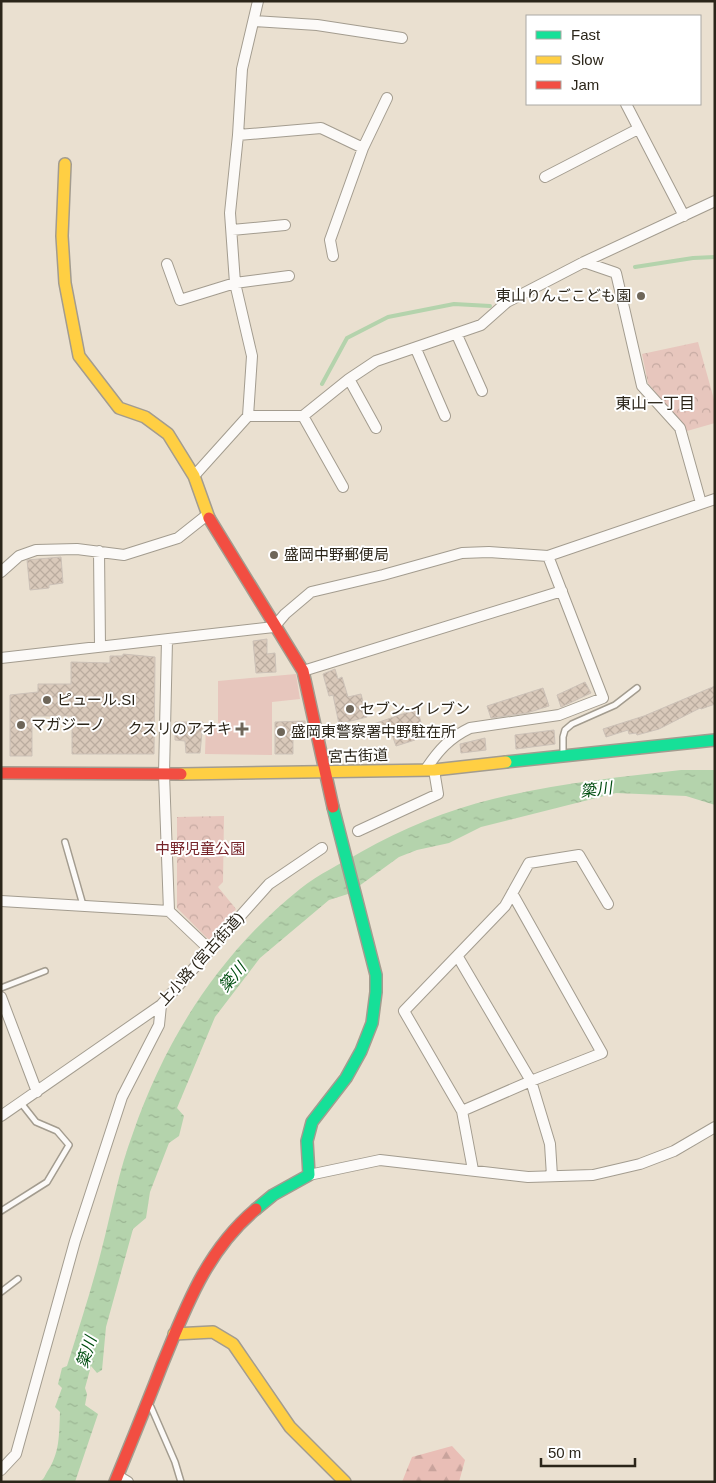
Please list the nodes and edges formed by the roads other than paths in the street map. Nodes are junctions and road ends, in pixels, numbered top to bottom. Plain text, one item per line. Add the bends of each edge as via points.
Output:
1 (258, 1) edge
2 (254, 21) junction
3 (402, 38) dead end
4 (387, 98) dead end
5 (626, 105) edge
6 (638, 128) junction
7 (238, 134) junction
8 (364, 148) junction
9 (66, 164) dead end
10 (544, 177) dead end
11 (715, 201) edge
12 (684, 216) junction
13 (285, 224) dead end
14 (232, 230) junction
15 (333, 256) dead end
16 (584, 262) junction
17 (167, 264) dead end
18 (289, 276) dead end
19 (235, 283) junction
20 (457, 335) junction
21 (416, 349) junction
22 (349, 379) junction
23 (482, 391) dead end
24 (248, 416) junction
25 (303, 416) junction
26 (446, 416) dead end
27 (376, 428) dead end
28 (194, 476) junction
29 (343, 487) dead end
30 (715, 499) edge
31 (701, 503) junction
32 (207, 515) junction
33 (99, 551) junction
34 (548, 556) junction
35 (1, 572) edge
36 (562, 591) junction
37 (274, 627) junction
38 (167, 640) junction
39 (100, 647) junction
40 (1, 658) edge
41 (303, 671) junction
42 (636, 688) dead end
43 (715, 740) edge
44 (564, 757) junction
45 (430, 770) junction
46 (326, 772) junction
47 (1, 773) edge
48 (164, 774) junction
49 (358, 831) dead end
50 (65, 842) dead end
51 (322, 848) dead end
52 (512, 893) junction
53 (1, 901) edge
54 (608, 904) dead end
55 (83, 906) junction
56 (168, 911) junction
57 (209, 949) junction
58 (458, 957) junction
59 (45, 971) dead end
60 (1, 988) edge
61 (1, 997) edge
62 (161, 1005) junction
63 (531, 1081) junction
64 (37, 1092) junction
65 (21, 1103) junction
66 (462, 1111) junction
67 (1, 1116) edge
68 (715, 1127) edge
69 (473, 1170) junction
70 (310, 1175) junction
71 (552, 1176) junction
72 (1, 1211) edge
73 (18, 1279) dead end
74 (1, 1292) edge
75 (174, 1334) junction
76 (151, 1407) dead end
77 (1, 1470) edge
78 (120, 1480) edge
79 (180, 1482) edge
80 (345, 1482) edge

1 - 2 street
2 - 3 street via 317,25
2 - 7 street via 242,69
4 - 8 street
5 - 6 street
6 - 10 street
6 - 12 street
7 - 8 street via 321,128
7 - 14 street via 230,213
8 - 15 street via 330,240
9 - 28 main road via 62,236 65,283 79,356 119,408 145,417 168,434
11 - 12 street
12 - 16 street
13 - 14 street
14 - 19 street
16 - 20 street via 507,302 481,325
16 - 31 street via 616,273 642,386 680,428
17 - 19 street via 180,300
18 - 19 street
19 - 24 street via 252,356
20 - 21 street
20 - 23 street
21 - 22 street via 376,361
21 - 26 street
22 - 25 street
22 - 27 street
24 - 25 street
24 - 28 street
25 - 29 street
28 - 32 main road
30 - 31 street
31 - 34 street
32 - 33 street via 178,538 124,555
32 - 37 main road
33 - 35 street via 36,550 19,556
33 - 39 street
34 - 36 street
34 - 37 street via 462,553 311,592
36 - 41 street
36 - 45 street via 603,698 559,715 470,728 440,748
37 - 38 street
37 - 41 main road
38 - 39 street
38 - 48 street
39 - 40 street
41 - 46 main road
42 - 44 lane via 615,705 565,730
43 - 44 main road, 宮古街道
44 - 45 main road, 宮古街道
45 - 46 main road, 宮古街道
45 - 49 street via 438,794
46 - 48 main road, 宮古街道
46 - 70 main road via 366,929 376,975 377,1003 355,1064 336,1093 312,1120 307,1158
47 - 48 main road, 宮古街道
48 - 56 street
50 - 55 lane
51 - 57 street, 上小路 (宮古街道) via 269,884
52 - 54 street via 528,863 579,855
52 - 58 street via 505,906
52 - 63 street via 602,1053
53 - 55 street
55 - 56 street
56 - 57 street
57 - 62 street, 上小路 (宮古街道)
58 - 63 street
58 - 66 street via 404,1011
59 - 60 lane
61 - 64 street
62 - 64 street, 上小路 (宮古街道)
62 - 77 street via 159,1024 122,1097 75,1241 16,1454
63 - 66 street
63 - 71 street via 550,1144
64 - 65 street, 上小路 (宮古街道)
65 - 67 street, 上小路 (宮古街道)
65 - 72 lane via 36,1122 57,1131 69,1145 46,1182
66 - 69 street
68 - 71 street via 674,1151 640,1164 593,1175
69 - 70 street via 380,1160
69 - 71 street via 528,1177
70 - 75 main road via 273,1195 242,1220 219,1248 192,1291
73 - 74 lane
75 - 78 main road
75 - 80 main road via 214,1332 232,1344 290,1427
76 - 79 lane via 175,1462

